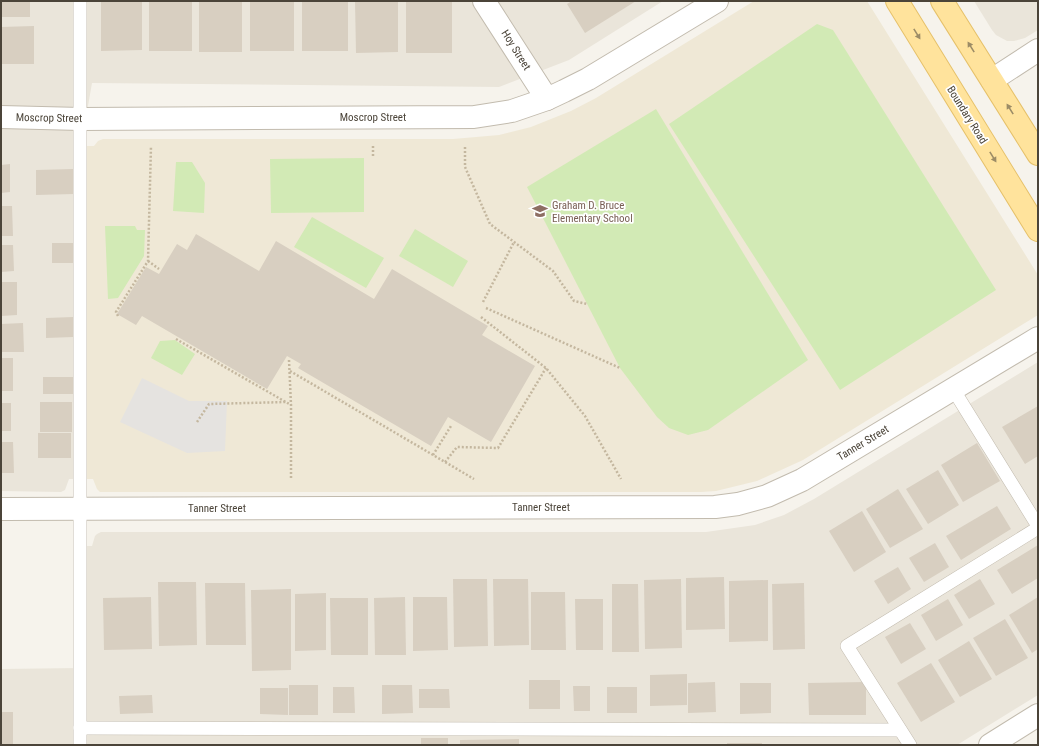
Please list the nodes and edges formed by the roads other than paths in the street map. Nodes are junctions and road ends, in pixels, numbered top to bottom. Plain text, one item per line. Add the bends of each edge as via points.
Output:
1 (80, 1) edge
2 (484, 1) edge
3 (716, 1) edge
4 (896, 1) edge
5 (942, 1) edge
6 (1038, 50) edge
7 (992, 80) junction
8 (547, 100) junction
9 (1, 117) edge
10 (81, 119) junction
11 (1038, 154) edge
12 (1038, 230) edge
13 (1038, 338) edge
14 (953, 389) junction
15 (81, 508) junction
16 (1, 509) edge
17 (1038, 527) edge
18 (1038, 715) edge
19 (80, 728) junction
20 (900, 730) junction
21 (80, 745) edge
22 (910, 745) edge
23 (990, 745) edge

1 - 10 lane
2 - 8 street, Hoy Street
3 - 8 street, Moscrop Street via 588,79
4 -> 12 main road, Boundary Road
7 -> 5 main road
6 - 7 street
11 -> 7 main road
8 - 10 street, Moscrop Street via 512,111 474,117
9 - 10 street, Moscrop Street
10 - 15 lane
13 - 14 street, Tanner Street
14 - 15 street, Tanner Street via 802,480 767,496 738,504 715,507
14 - 17 lane
15 - 16 street, Tanner Street
15 - 19 lane
17 - 20 lane via 847,646
18 - 23 street
19 - 20 lane
19 - 21 lane
20 - 22 lane

